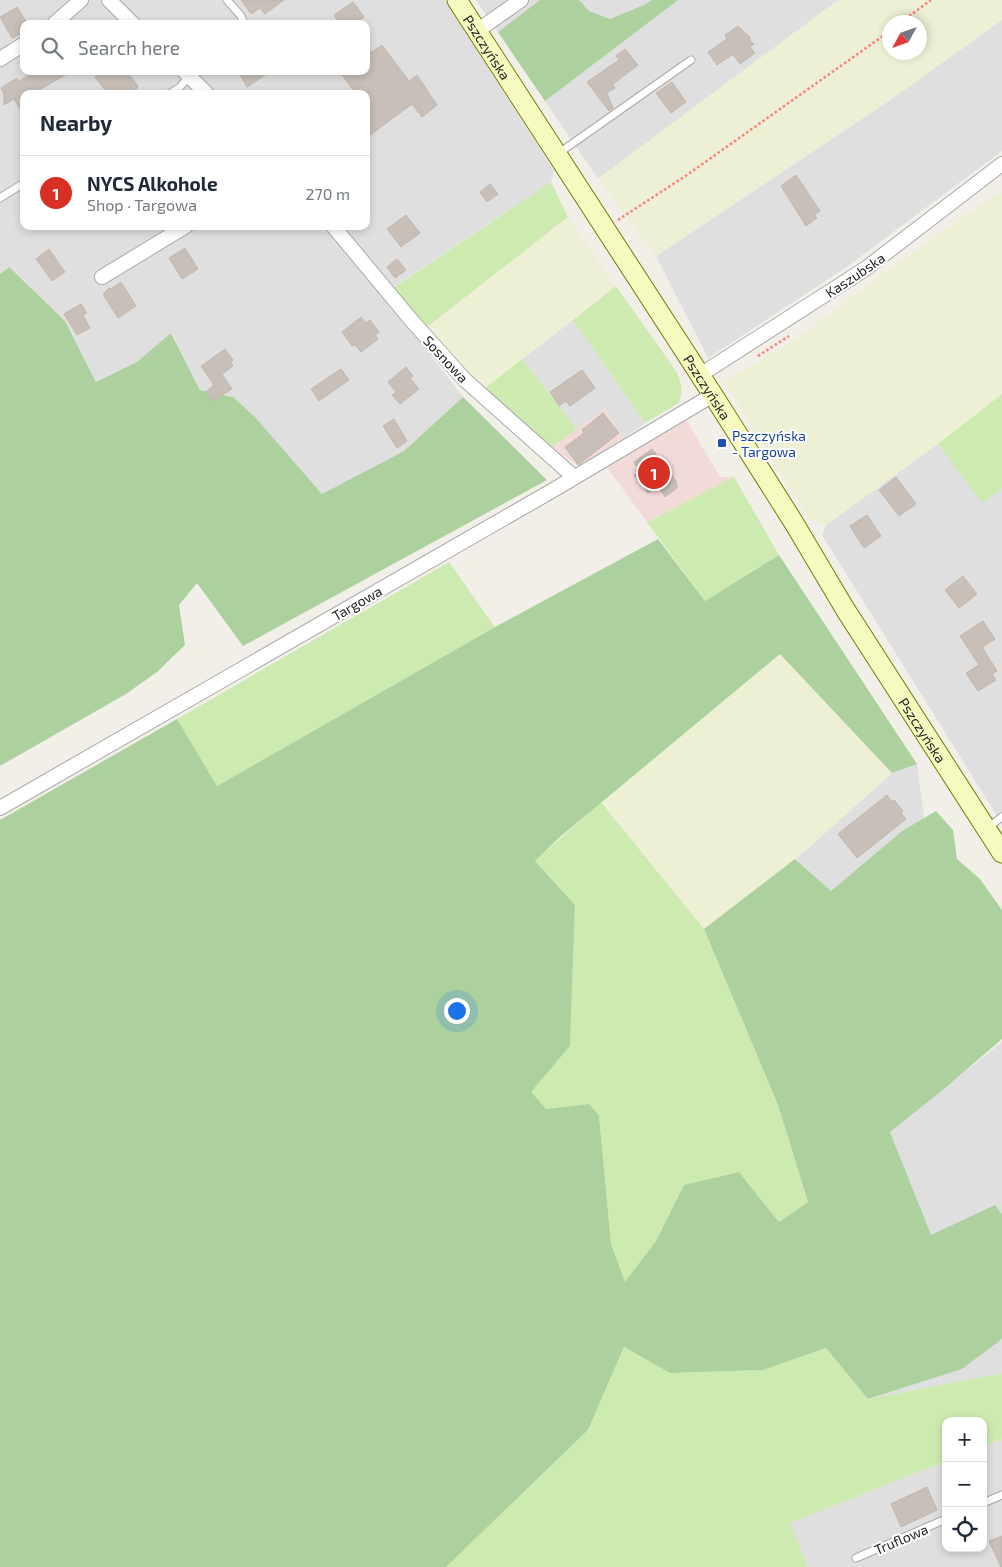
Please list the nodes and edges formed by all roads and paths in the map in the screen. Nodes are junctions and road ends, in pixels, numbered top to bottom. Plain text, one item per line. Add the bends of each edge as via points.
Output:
1 (81, 0) edge
2 (108, 0) edge
3 (227, 0) edge
4 (458, 0) edge
5 (521, 0) edge
6 (931, 0) edge
7 (911, 15) edge
8 (58, 20) edge
9 (130, 20) edge
10 (243, 20) edge
11 (477, 31) junction
12 (882, 37) edge
13 (20, 46) edge
14 (0, 59) edge
15 (691, 60) dead end
16 (187, 75) edge
17 (191, 75) edge
18 (173, 90) edge
19 (204, 90) edge
20 (557, 154) junction
21 (1002, 164) edge
22 (20, 186) edge
23 (0, 198) edge
24 (604, 228) junction
25 (179, 230) edge
26 (336, 230) edge
27 (102, 277) dead end
28 (700, 375) junction
29 (713, 395) junction
30 (574, 476) junction
31 (0, 808) edge
32 (1002, 817) edge
33 (987, 829) junction
34 (1002, 853) edge
35 (1002, 1495) edge
36 (987, 1501) edge
37 (942, 1522) edge
38 (856, 1558) dead end

1 - 8 street
2 - 9 street
3 - 10 lane
4 - 11 main road, Pszczyńska
5 - 11 street
6 - 7 path
11 - 20 main road, Pszczyńska
12 - 24 path via 687,176
13 - 14 street
15 - 20 lane
16 - 18 lane
17 - 19 street
20 - 24 main road, Pszczyńska
21 - 28 street, Kaszubska via 865,269
22 - 23 lane
24 - 28 main road, Pszczyńska
25 - 27 street
26 - 30 street, Sosnowa via 465,380
28 - 29 main road, Pszczyńska
29 - 30 street, Targowa
29 - 33 main road, Pszczyńska via 845,609
30 - 31 street, Targowa
32 - 33 lane
33 - 34 main road, Pszczyńska
35 - 36 lane
37 - 38 lane, Truflowa

